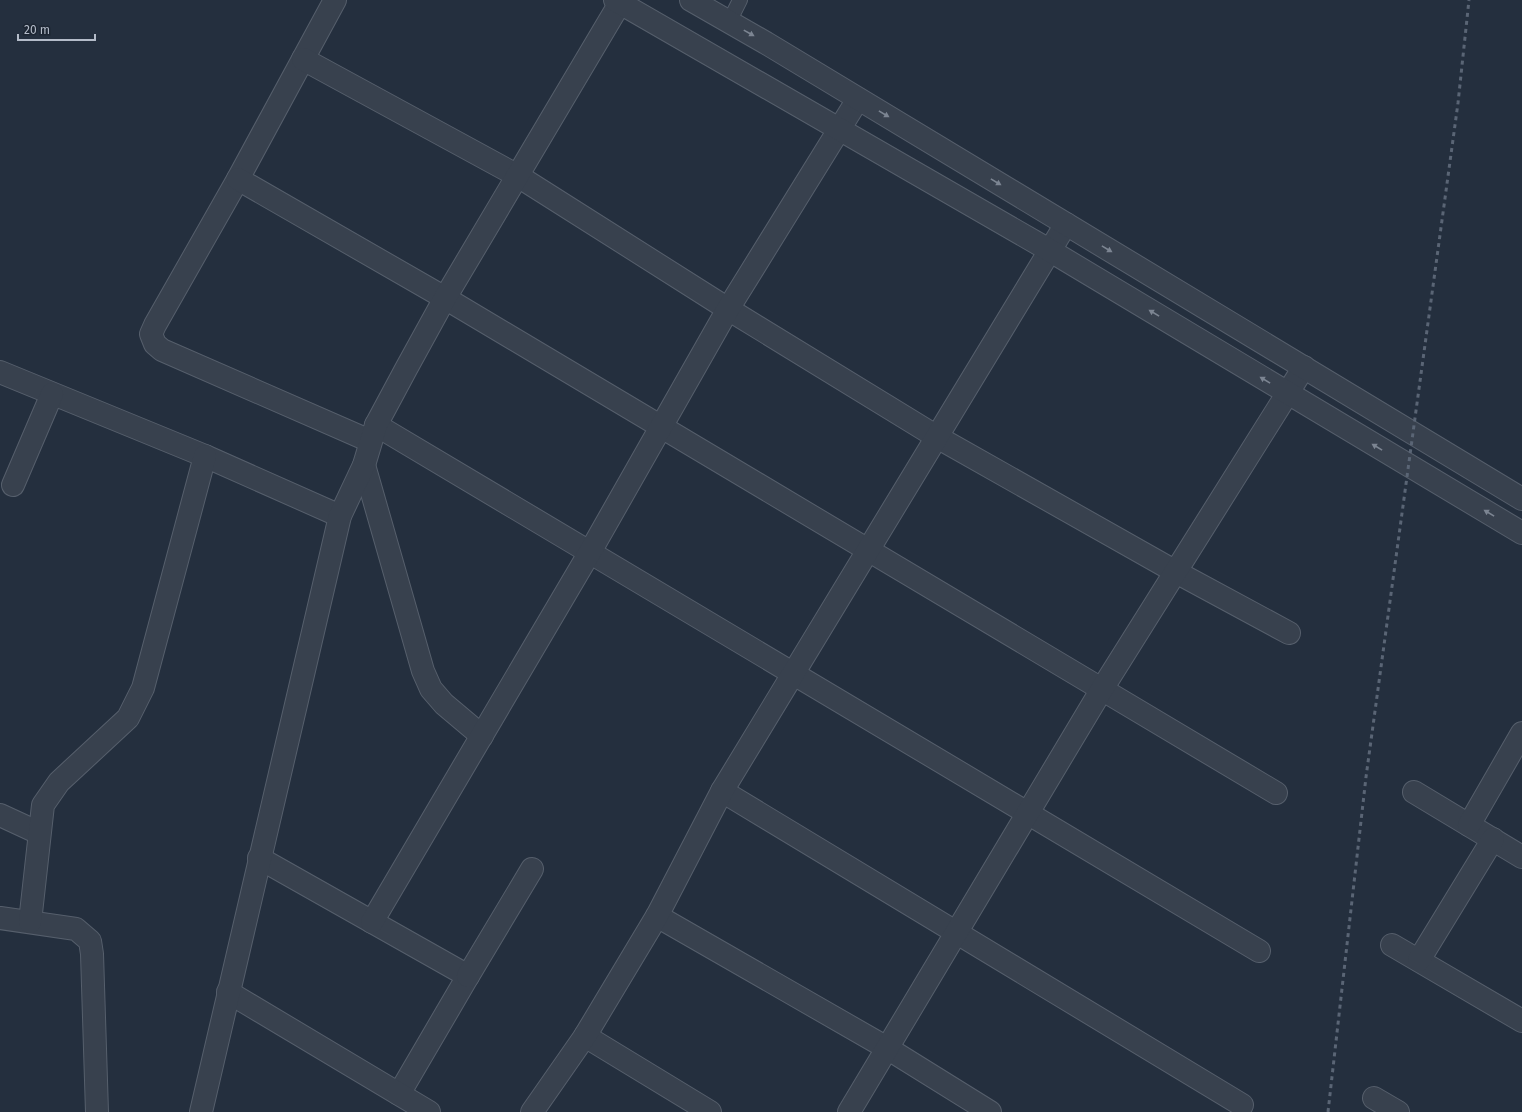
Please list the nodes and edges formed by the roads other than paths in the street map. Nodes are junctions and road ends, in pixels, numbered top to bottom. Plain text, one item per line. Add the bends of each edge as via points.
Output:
1 (335, 0) edge
2 (691, 0) edge
3 (740, 0) edge
4 (617, 2) edge
5 (729, 22) junction
6 (303, 59) junction
7 (858, 98) junction
8 (838, 129) junction
9 (518, 176) junction
10 (238, 179) junction
11 (1066, 224) junction
12 (1049, 250) junction
13 (445, 298) junction
14 (728, 309) junction
15 (1304, 367) junction
16 (0, 372) edge
17 (52, 394) junction
18 (1288, 394) junction
19 (661, 428) junction
20 (373, 433) junction
21 (937, 437) junction
22 (205, 456) junction
23 (364, 465) junction
24 (13, 485) dead end
25 (1522, 499) edge
26 (340, 516) junction
27 (1522, 533) edge
28 (868, 549) junction
29 (590, 552) junction
30 (1176, 572) junction
31 (1289, 633) dead end
32 (794, 673) junction
33 (1102, 689) junction
34 (1522, 733) edge
35 (482, 736) junction
36 (722, 791) junction
37 (1414, 792) dead end
38 (1276, 793) dead end
39 (1027, 813) junction
40 (0, 815) edge
41 (1469, 825) junction
42 (39, 833) junction
43 (1492, 840) junction
44 (1522, 857) edge
45 (260, 858) junction
46 (532, 869) dead end
47 (657, 916) junction
48 (0, 918) edge
49 (30, 922) junction
50 (372, 922) junction
51 (956, 933) junction
52 (1392, 944) dead end
53 (1259, 951) dead end
54 (1419, 960) junction
55 (468, 976) junction
56 (228, 992) junction
57 (1522, 1021) edge
58 (585, 1036) junction
59 (887, 1048) junction
60 (399, 1094) junction
61 (1374, 1098) dead end
62 (1242, 1105) dead end
63 (97, 1112) edge
64 (201, 1112) edge
65 (429, 1112) edge
66 (532, 1112) edge
67 (710, 1112) edge
68 (849, 1112) edge
69 (990, 1112) edge
70 (1398, 1112) edge

1 - 6 street
2 - 5 street
3 - 5 lane
4 - 8 street
4 - 9 street
5 -> 7 street
6 - 9 street
6 - 10 street
7 - 8 street
7 -> 11 street
8 - 12 street
8 - 14 street
9 - 13 street
9 - 14 street
10 - 13 street
10 - 20 street via 154,325 151,334 156,344 162,350
11 - 12 street
11 -> 15 street
18 -> 12 street
12 - 21 street
13 - 19 street
13 - 20 street
14 - 19 street
14 - 21 street
15 - 18 street
15 - 25 street
16 - 17 street
17 - 22 street
17 - 24 street
27 -> 18 street
18 - 30 street
19 - 28 street
19 - 29 street
20 - 23 street
20 - 29 street
21 - 28 street
21 - 30 street
22 - 26 street
22 - 42 street via 143,688 128,718 50,793 43,805
23 - 26 street
23 - 35 street via 423,671 431,689 444,704
26 - 45 street
28 - 32 street
28 - 33 street
29 - 32 street
29 - 35 street
30 - 31 street
30 - 33 street
32 - 36 street
32 - 39 street
33 - 38 street
33 - 39 street
34 - 41 street
35 - 50 street
36 - 47 street
36 - 51 street
37 - 41 street
39 - 51 street
39 - 53 street
40 - 42 street
41 - 43 street
42 - 49 street
43 - 44 street
43 - 54 street
45 - 50 street
45 - 56 street
46 - 55 street
47 - 58 street
47 - 59 street
48 - 49 street
49 - 63 street via 76,929 90,941
50 - 55 street
51 - 59 street
51 - 62 street
52 - 54 street
54 - 57 street
55 - 60 street
56 - 60 street
56 - 64 street
58 - 66 street
58 - 67 street
59 - 68 street
59 - 69 street
60 - 65 street
61 - 70 street

